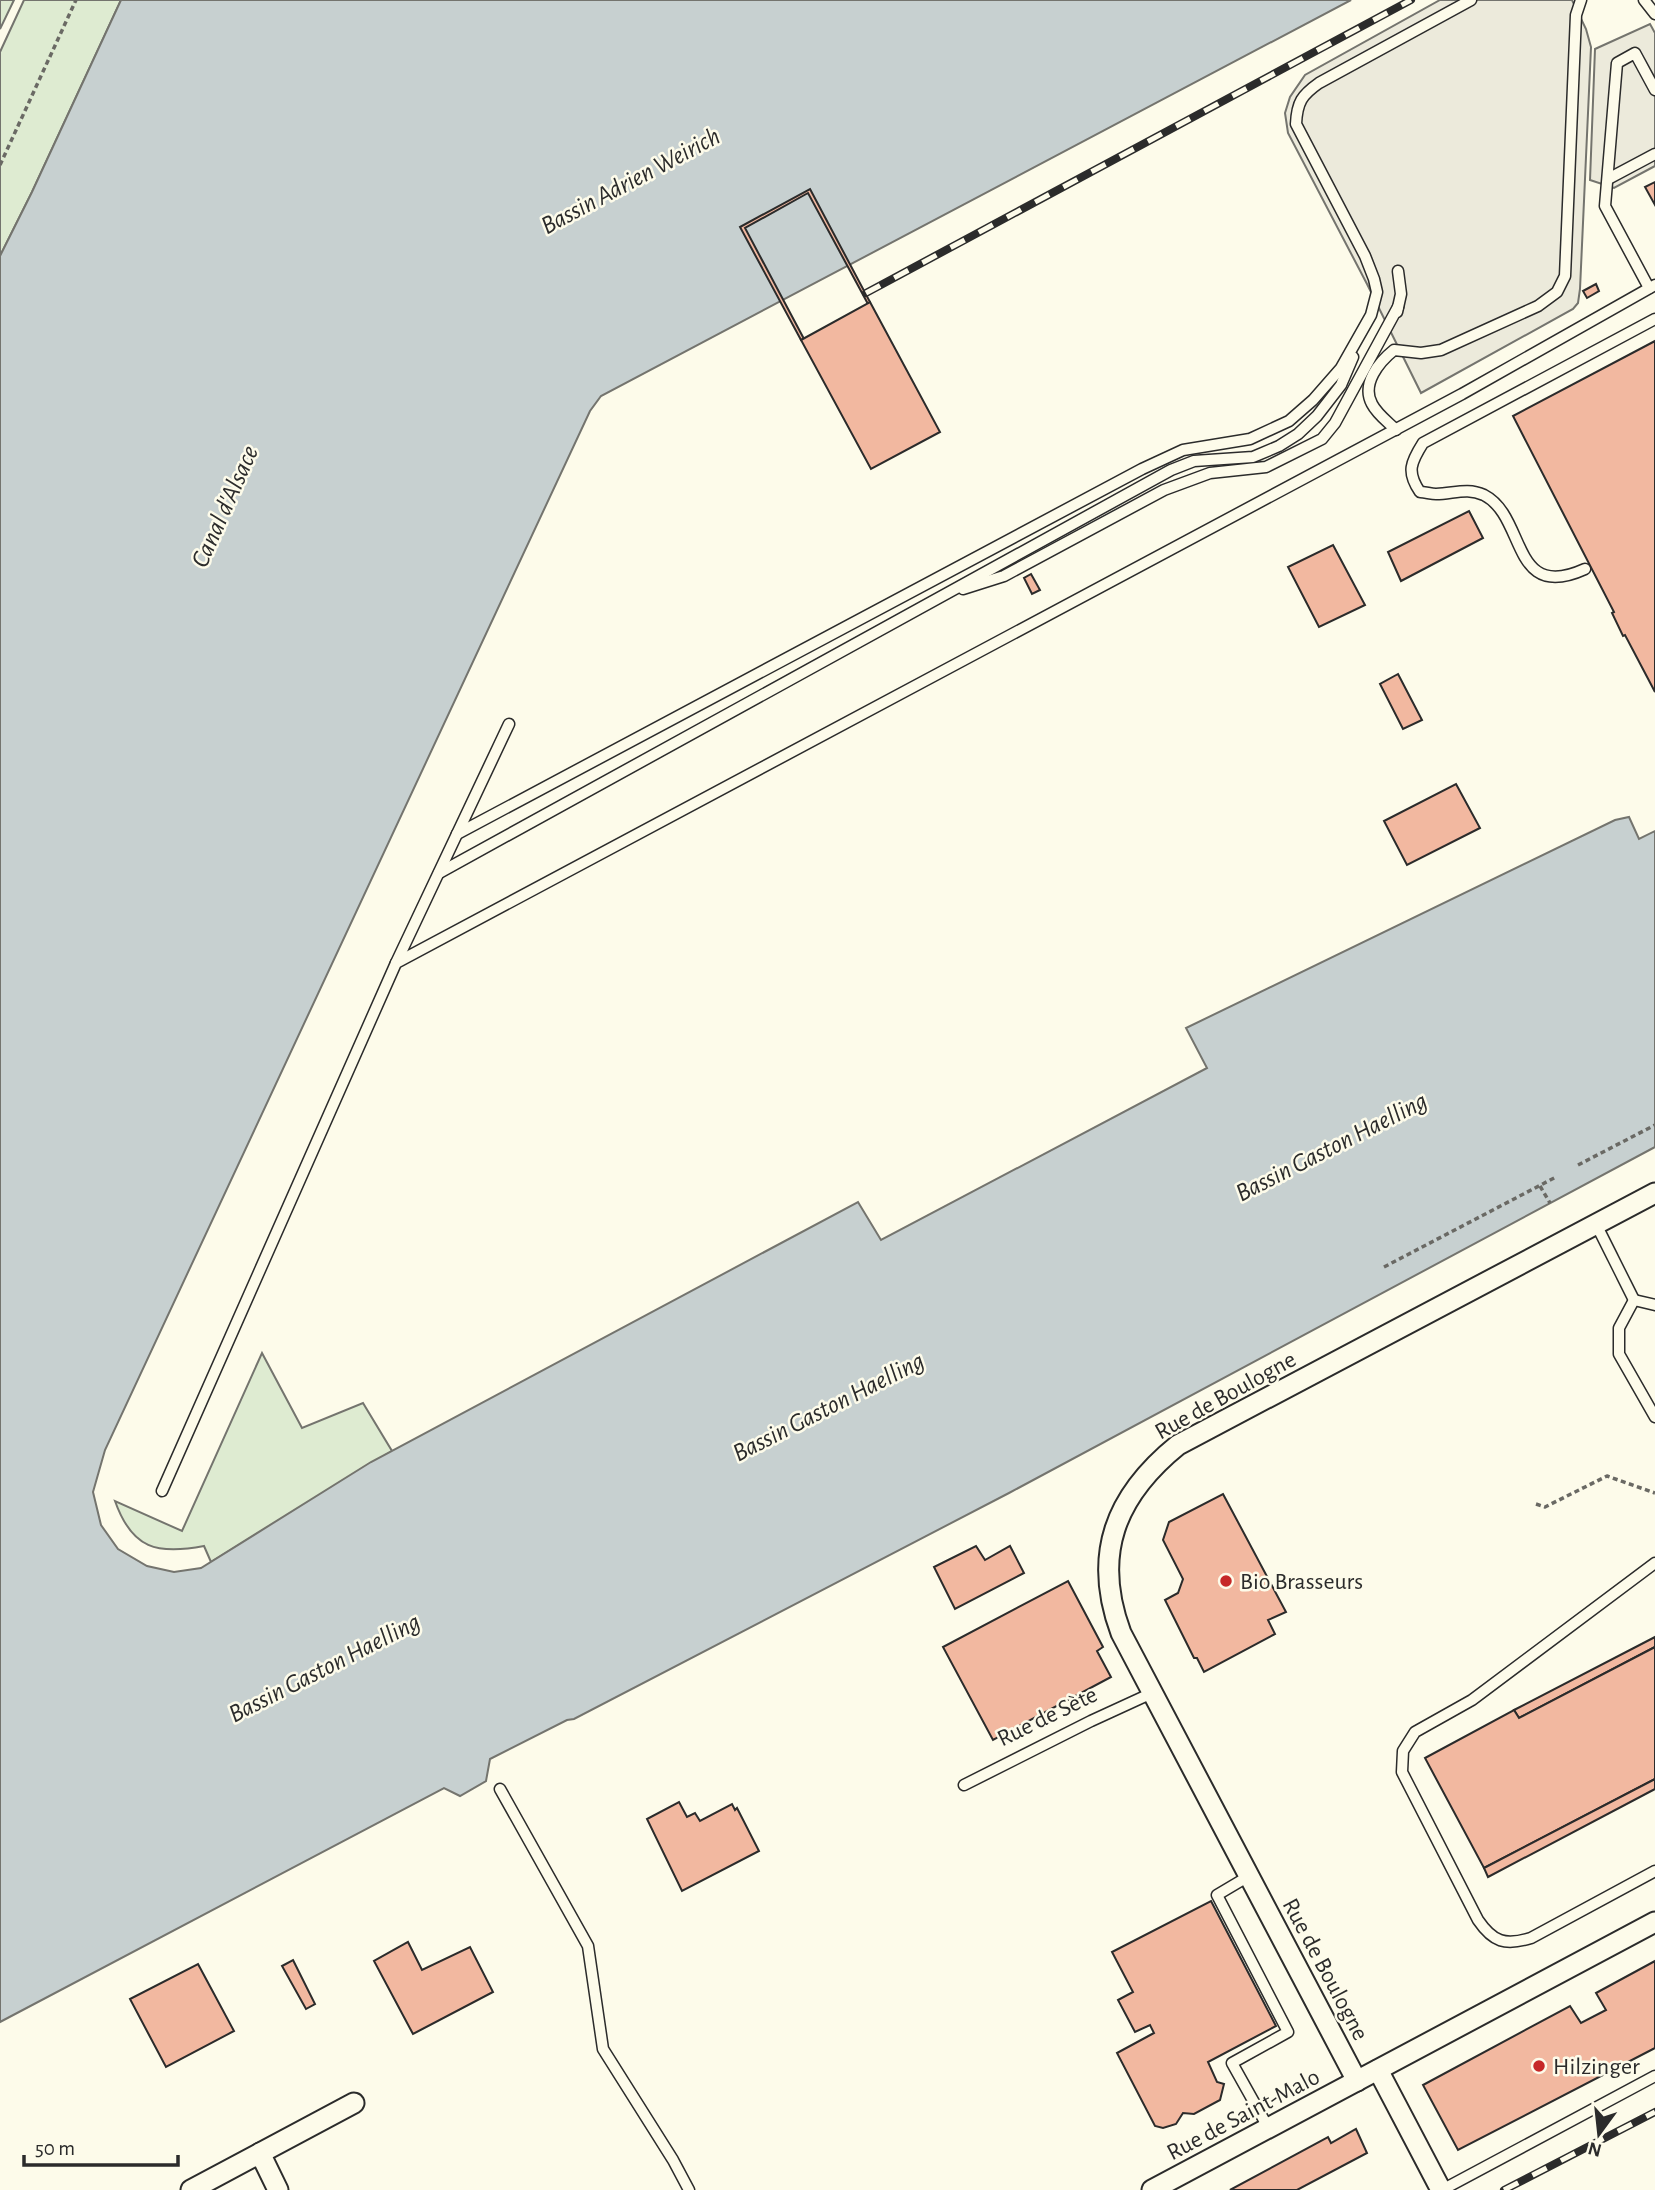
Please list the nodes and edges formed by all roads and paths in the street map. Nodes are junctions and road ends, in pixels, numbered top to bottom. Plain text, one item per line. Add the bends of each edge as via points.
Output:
1 (76, 0) edge
2 (1471, 0) edge
3 (1581, 0) edge
4 (1644, 0) edge
5 (1655, 14) edge
6 (1655, 90) edge
7 (1655, 154) edge
8 (0, 165) edge
9 (1608, 179) junction
10 (1398, 271) dead end
11 (1652, 287) edge
12 (1398, 307) junction
13 (1371, 315) junction
14 (1655, 319) edge
15 (1382, 359) junction
16 (1396, 429) junction
17 (1585, 569) dead end
18 (942, 596) junction
19 (509, 724) dead end
20 (457, 834) junction
21 (439, 873) junction
22 (396, 963) junction
23 (1655, 1125) edge
24 (1578, 1165) dead end
25 (1556, 1177) dead end
26 (1540, 1186) junction
27 (1655, 1193) edge
28 (1550, 1203) dead end
29 (1596, 1224) junction
30 (1384, 1267) dead end
31 (1634, 1300) junction
32 (1655, 1305) edge
33 (1655, 1416) edge
34 (162, 1491) dead end
35 (1655, 1493) edge
36 (1536, 1504) dead end
37 (1655, 1563) edge
38 (1152, 1693) junction
39 (964, 1785) dead end
40 (500, 1789) dead end
41 (1655, 1871) edge
42 (1249, 1876) junction
43 (1655, 1922) edge
44 (1378, 2070) junction
45 (1655, 2076) edge
46 (1357, 2081) junction
47 (354, 2103) dead end
48 (1269, 2129) junction
49 (260, 2153) junction
50 (191, 2190) edge
51 (278, 2190) edge
52 (689, 2190) edge
53 (1152, 2190) edge
54 (1442, 2190) edge

1 - 8 path
2 - 13 lane via 1319,83 1304,93 1296,109 1296,124 1374,279 1377,292
3 - 15 lane via 1576,15 1565,276 1557,292 1538,306 1441,350 1394,350
4 - 5 lane
6 - 9 lane via 1635,54 1617,64
7 - 9 lane
9 - 11 lane via 1605,206
10 - 12 lane
11 - 16 lane
12 - 15 lane
12 - 18 lane via 1322,439 1266,467 1210,473 1164,490 1004,576
13 - 18 lane via 1341,384 1298,434 1253,457 1194,461 1171,470
13 - 20 lane via 1341,368 1289,421 1250,439 1183,450 1142,470
14 - 17 lane via 1423,443 1412,461 1412,480 1420,492 1472,491 1486,496 1501,512 1536,572 1553,578
15 - 16 lane via 1372,375 1369,396 1372,406
16 - 22 lane
18 - 21 lane
19 - 20 lane
20 - 21 lane
21 - 22 lane
22 - 34 lane
23 - 24 path
25 - 26 path
26 - 28 path
26 - 30 path
27 - 29 street, Rue de Boulogne
29 - 31 lane
29 - 38 street, Rue de Boulogne via 1178,1445 1155,1464 1119,1516 1109,1555 1116,1620
31 - 32 lane
31 - 33 lane via 1619,1328 1619,1354
35 - 36 path via 1606,1476 1545,1507
37 - 41 lane via 1472,1700 1415,1732 1403,1751 1402,1772 1478,1920 1500,1941 1516,1943 1531,1938
38 - 39 lane, Rue de Sète
38 - 42 street, Rue de Boulogne
40 - 52 lane via 588,1946 603,2049
42 - 46 street, Rue de Boulogne
42 - 48 lane via 1217,1895 1288,2032 1232,2063
43 - 44 street, Rue de Boulogne
44 - 46 street, Rue de Boulogne
44 - 54 street, Rue de Boulogne
45 - 54 lane
46 - 48 street, Rue de Saint-Malo
47 - 49 street
48 - 53 street, Rue de Saint-Malo
49 - 50 street
49 - 51 street

